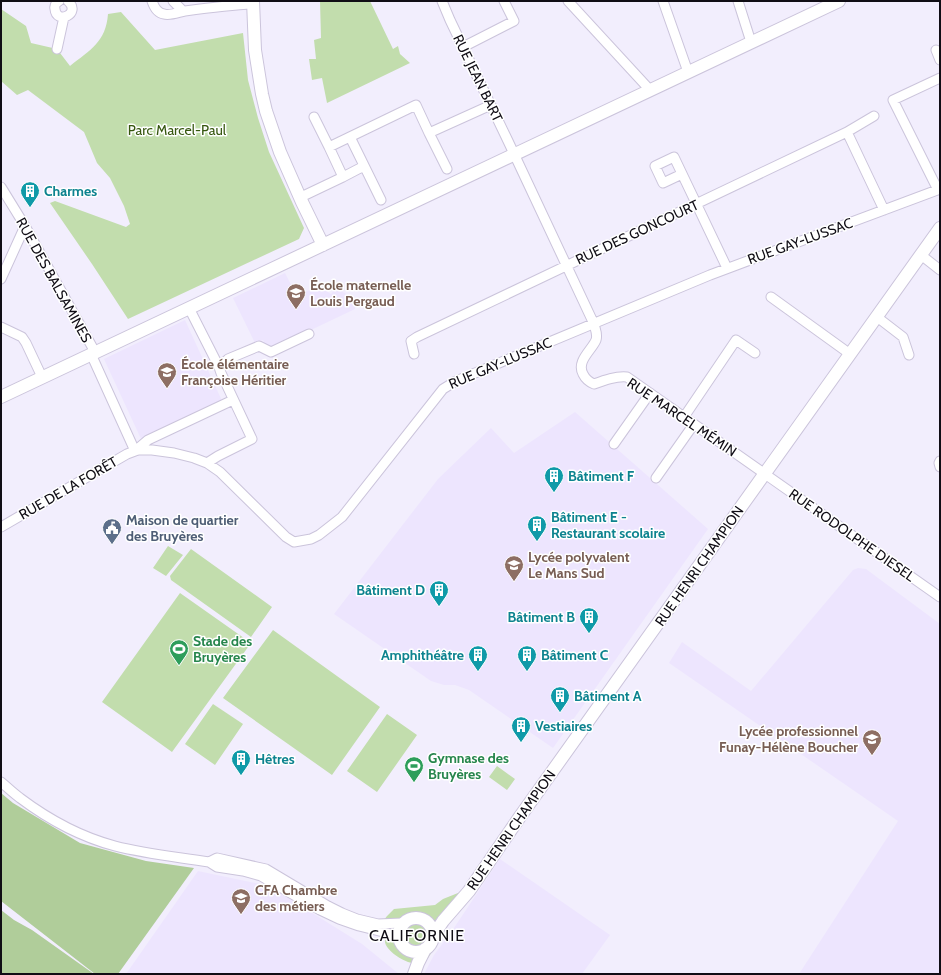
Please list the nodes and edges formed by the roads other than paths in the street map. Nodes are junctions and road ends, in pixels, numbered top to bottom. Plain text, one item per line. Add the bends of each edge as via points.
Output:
1 (59, 1) edge
2 (152, 1) edge
3 (173, 1) edge
4 (442, 1) edge
5 (504, 1) edge
6 (568, 1) edge
7 (664, 1) edge
8 (738, 1) edge
9 (839, 1) edge
10 (70, 2) edge
11 (253, 3) edge
12 (183, 11) junction
13 (64, 17) junction
14 (751, 42) junction
15 (463, 47) junction
16 (57, 49) dead end
17 (936, 50) dead end
18 (940, 60) edge
19 (688, 72) junction
20 (940, 78) edge
21 (650, 90) junction
22 (491, 104) junction
23 (874, 116) dead end
24 (314, 118) dead end
25 (847, 132) junction
26 (429, 133) junction
27 (350, 137) junction
28 (329, 147) junction
29 (514, 154) junction
30 (364, 166) junction
31 (447, 169) dead end
32 (682, 174) dead end
33 (343, 177) junction
34 (1, 187) edge
35 (939, 189) edge
36 (301, 197) junction
37 (381, 200) dead end
38 (697, 204) junction
39 (884, 210) junction
40 (25, 226) junction
41 (940, 228) edge
42 (323, 245) junction
43 (920, 255) junction
44 (566, 266) junction
45 (727, 268) junction
46 (940, 270) edge
47 (1, 279) edge
48 (771, 297) dead end
49 (189, 308) junction
50 (877, 317) junction
51 (594, 324) junction
52 (1, 327) edge
53 (309, 334) dead end
54 (93, 353) junction
55 (755, 353) dead end
56 (414, 354) dead end
57 (850, 354) junction
58 (909, 355) dead end
59 (219, 367) junction
60 (42, 377) junction
61 (650, 393) junction
62 (1, 397) edge
63 (233, 400) junction
64 (684, 417) junction
65 (694, 424) junction
66 (614, 444) dead end
67 (136, 451) junction
68 (940, 461) edge
69 (207, 463) junction
70 (940, 467) edge
71 (764, 474) junction
72 (656, 478) dead end
73 (1, 527) edge
74 (940, 597) edge
75 (1, 782) edge
76 (209, 862) junction
77 (458, 905) junction
78 (425, 921) junction
79 (406, 922) junction
80 (433, 936) junction
81 (401, 941) junction
82 (425, 949) junction
83 (410, 950) junction
84 (413, 974) edge

1 - 13 street via 54,9 60,17
2 - 12 street via 155,8 165,15
3 - 12 street
4 - 15 street, RUE JEAN BART
5 - 15 street via 514,21
6 - 21 street
7 - 19 street
8 - 14 street
9 - 14 street
10 - 13 street via 71,12
11 - 12 street
11 - 36 street via 255,50 262,94 280,152
13 - 16 street
14 - 19 street
15 - 22 street, RUE JEAN BART
17 - 18 street
19 - 21 street
20 - 35 street via 893,100
21 - 29 street
22 - 26 street
22 - 29 street, RUE JEAN BART
23 - 25 street, RUE DES GONCOURT
24 - 28 street
25 - 38 street, RUE DES GONCOURT
25 - 39 street
26 - 27 street via 416,105
26 - 31 street
27 - 28 street
27 - 30 street
28 - 33 street
29 - 42 street
29 - 44 street, RUE JEAN BART
30 - 33 street
30 - 37 street
32 - 38 street
33 - 36 street
34 - 40 street, RUE DES BALSAMINES
35 - 39 street, RUE GAY-LUSSAC
36 - 42 street
38 - 44 street, RUE DES GONCOURT
38 - 45 street
39 - 45 street, RUE GAY-LUSSAC
40 - 47 street
40 - 54 street, RUE DES BALSAMINES
41 - 43 street, RUE HENRI CHAMPION
42 - 49 street
43 - 46 street
43 - 50 street, RUE HENRI CHAMPION
44 - 51 street, RUE JEAN BART
44 - 56 street, RUE DES GONCOURT via 410,341
45 - 51 street, RUE GAY-LUSSAC
48 - 57 street
49 - 54 street
49 - 59 street
50 - 57 street, RUE HENRI CHAMPION
50 - 58 street via 903,336
51 - 61 street, RUE MARCEL MÉMIN via 596,340 581,366 585,378 594,384 620,376
51 - 69 street, RUE GAY-LUSSAC via 456,381 443,389 342,517 311,539 294,542 286,537 220,472
52 - 60 street via 22,337
53 - 59 street via 271,352 259,346 228,359
54 - 60 street
54 - 67 street, RUE DES BALSAMINES
55 - 64 street via 736,340
57 - 71 street, RUE HENRI CHAMPION
59 - 63 street
60 - 62 street
61 - 64 street, RUE MARCEL MÉMIN
61 - 66 street
63 - 67 street via 148,440
63 - 69 street via 252,440
64 - 65 street, RUE MARCEL MÉMIN
65 - 71 street, RUE MARCEL MÉMIN
65 - 72 street
67 - 69 street, RUE GAY-LUSSAC via 174,453
67 - 73 street, RUE DE LA FORÊT
68 - 70 street
71 - 74 street, RUE RODOLPHE DIESEL
71 - 77 street, RUE HENRI CHAMPION
75 - 76 street via 39,811 94,838 139,851
76 - 79 street via 217,858 266,869 328,906 357,919 378,924
76 - 81 street via 260,876 339,919 387,933
77 - 78 street, RUE HENRI CHAMPION
77 - 80 street, RUE HENRI CHAMPION
78 - 79 street via 415,918
78 - 80 street
79 - 81 street via 400,930
80 - 82 street
81 - 83 street
82 - 83 street via 417,952
82 - 84 street
83 - 84 street

